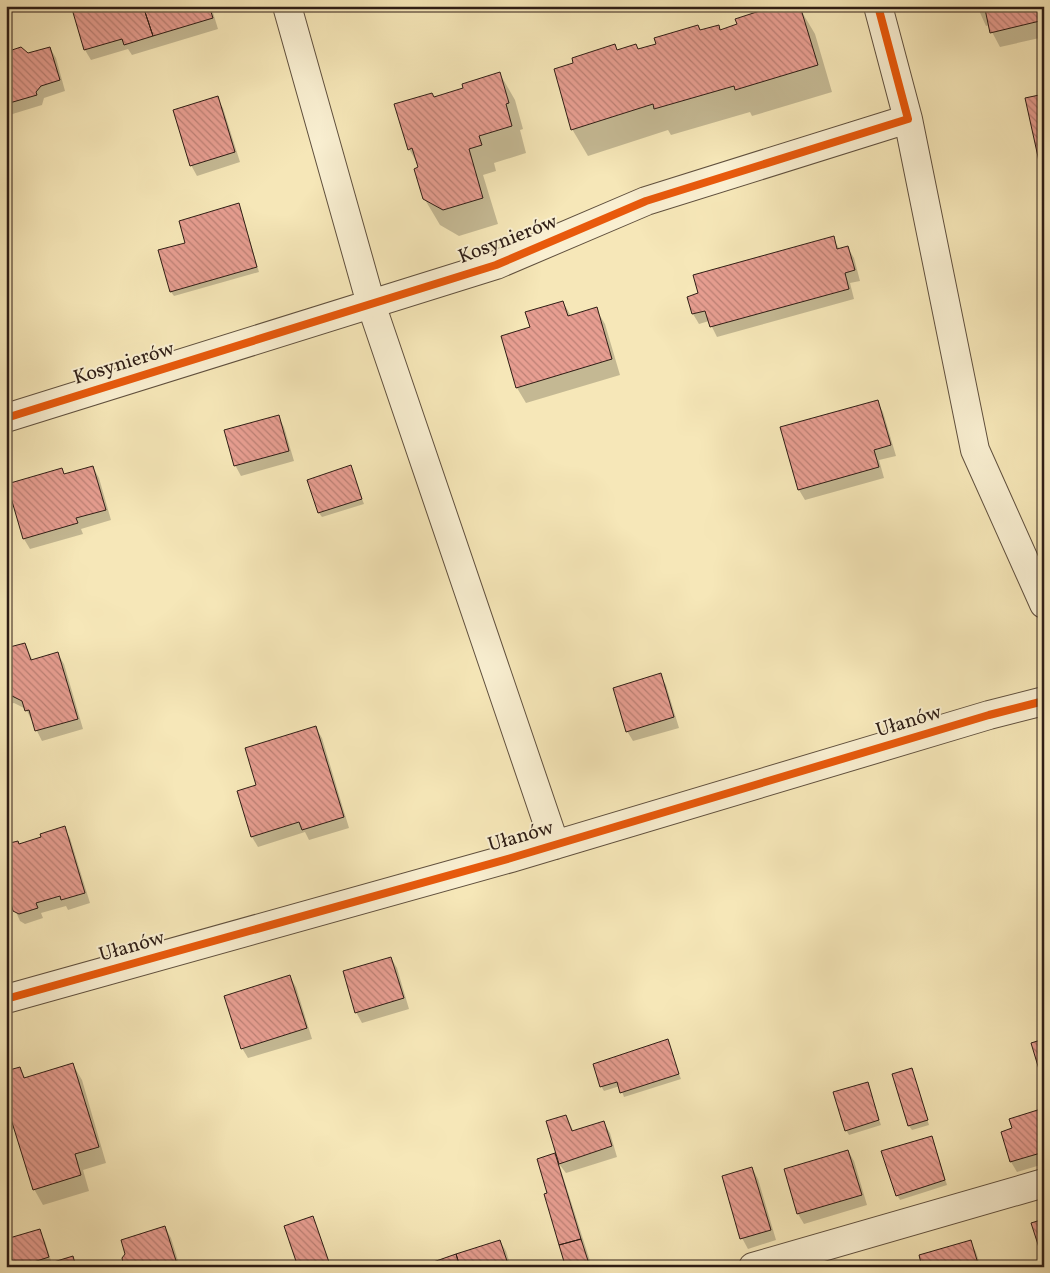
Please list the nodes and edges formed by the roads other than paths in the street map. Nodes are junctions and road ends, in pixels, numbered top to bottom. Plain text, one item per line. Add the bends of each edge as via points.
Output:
1 (287, 6) edge
2 (878, 6) edge
3 (908, 119) junction
4 (371, 304) junction
5 (6, 418) edge
6 (1044, 604) edge
7 (1044, 701) edge
8 (555, 845) junction
9 (6, 999) edge
10 (1044, 1183) edge
11 (753, 1267) edge

1 - 4 street
2 - 3 street
3 - 4 street, Kosynierów via 646,201 496,265
3 - 6 street via 975,450
4 - 5 street, Kosynierów
4 - 8 street
7 - 8 street, Ułanów
8 - 9 street, Ułanów
10 - 11 street

